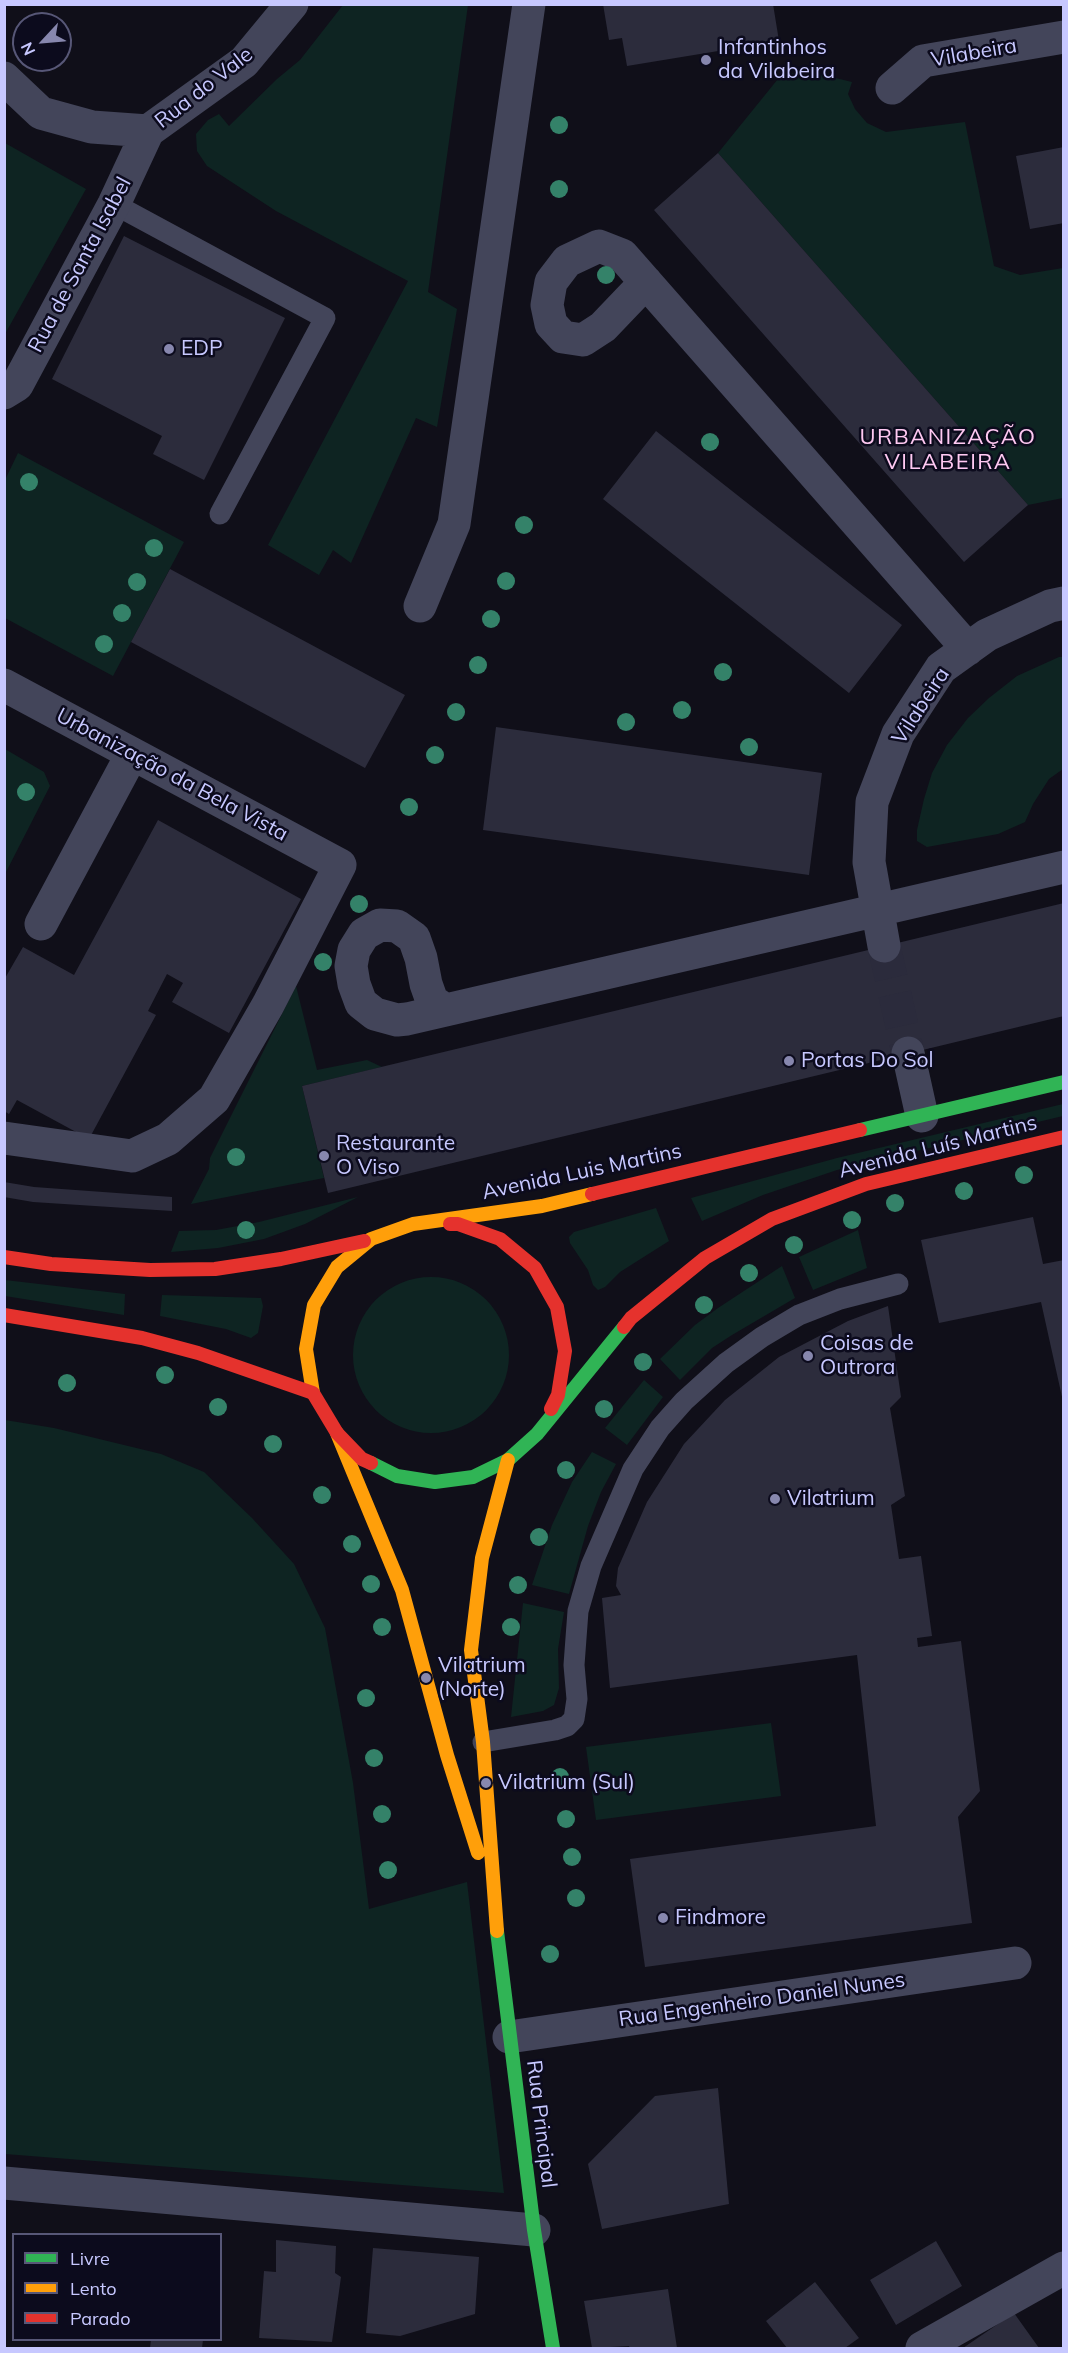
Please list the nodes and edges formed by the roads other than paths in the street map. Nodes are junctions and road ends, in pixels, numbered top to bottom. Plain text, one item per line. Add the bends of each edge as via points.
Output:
1 (292, 4) edge
2 (529, 4) edge
3 (1064, 37) edge
4 (4, 78) edge
5 (892, 88) dead end
6 (148, 131) junction
7 (114, 204) junction
8 (646, 282) dead end
9 (4, 393) edge
10 (220, 514) dead end
11 (1064, 603) edge
12 (420, 606) dead end
13 (968, 649) junction
14 (4, 685) edge
15 (132, 754) junction
16 (1064, 867) edge
17 (877, 910) junction
18 (41, 924) dead end
19 (884, 946) tunnel mouth
20 (444, 1009) dead end
21 (908, 1053) tunnel mouth
22 (1064, 1082) edge
23 (922, 1116) junction
24 (1064, 1137) edge
25 (4, 1138) edge
26 (413, 1224) junction
27 (371, 1239) junction
28 (4, 1257) edge
29 (898, 1284) dead end
30 (4, 1315) edge
31 (313, 1393) junction
32 (337, 1433) junction
33 (537, 1434) junction
34 (508, 1460) junction
35 (483, 1742) junction
36 (494, 1903) junction
37 (1015, 1964) dead end
38 (509, 2037) junction
39 (4, 2184) edge
40 (534, 2230) junction
41 (1064, 2268) edge
42 (553, 2349) edge
43 (922, 2349) edge

1 - 6 street, Rua do Vale via 244,62
2 - 12 street via 454,524
3 - 5 street, Vilabeira via 923,61
4 - 6 street, Rua do Vale via 41,113 92,127
6 - 7 street, Rua de Santa Isabel
7 - 9 street, Rua de Santa Isabel via 17,385
7 - 10 lane via 325,318
8 - 13 street
11 - 13 street, Vilabeira via 987,635
13 - 17 street, Vilabeira via 941,668 898,734 872,802 869,862
14 - 15 street, Urbanização da Bela Vista
15 - 18 street
15 - 25 street, Urbanização da Bela Vista via 340,865 214,1099 168,1139 132,1156
16 - 17 street
17 - 19 street, Vilabeira
17 - 20 street
21 - 23 street
22 - 23 main road, Avenida Luis Martins
23 - 26 main road, Avenida Luis Martins via 542,1206
24 - 33 main road, Avenida Luís Martins via 866,1184 772,1219 705,1258 631,1318
26 - 27 main road
26 - 33 main road, Avenida Luis Martins via 458,1224 500,1239 535,1268 557,1307 565,1351 558,1395
27 - 28 main road via 215,1269 51,1264
27 - 31 main road via 337,1267 314,1305 306,1349
29 - 35 lane via 840,1299 799,1315 726,1363 684,1401 633,1469 591,1566 578,1611 574,1719 561,1728
30 - 31 main road via 142,1338
31 - 32 main road, Avenida Luís Martins
32 - 34 main road, Avenida Luís Martins via 362,1459 397,1476 435,1482 473,1476
32 - 36 main road via 402,1590 447,1755
33 - 34 main road, Avenida Luís Martins
34 - 35 main road via 482,1558 471,1650
35 - 36 main road
36 - 38 main road, Rua Principal
37 - 38 street, Rua Engenheiro Daniel Nunes
38 - 40 main road, Rua Principal
39 - 40 street
40 - 42 main road, Rua Principal
41 - 43 street

